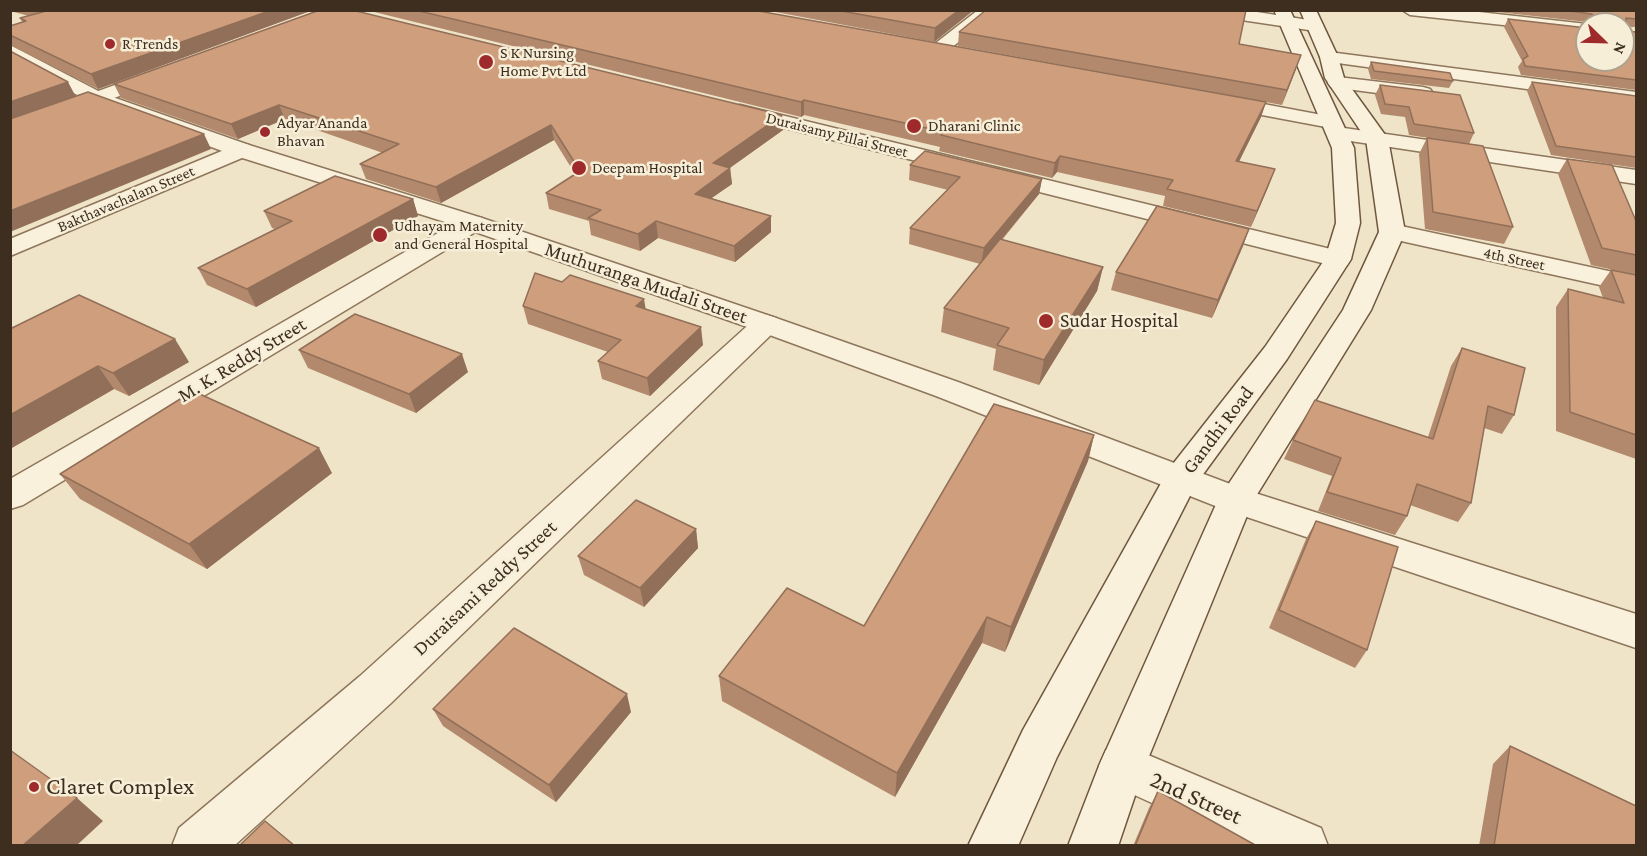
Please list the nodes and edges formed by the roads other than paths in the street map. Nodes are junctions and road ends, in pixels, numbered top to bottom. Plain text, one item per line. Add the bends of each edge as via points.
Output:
1 (989, 10) edge
2 (1208, 10) edge
3 (1410, 10) edge
4 (1298, 17) edge
5 (1575, 28) edge
6 (915, 46) edge
7 (10, 50) edge
8 (938, 50) junction
9 (961, 54) edge
10 (173, 70) edge
11 (1334, 70) junction
12 (1440, 95) edge
13 (97, 98) junction
14 (1636, 98) edge
15 (1204, 99) edge
16 (716, 105) edge
17 (1334, 128) junction
18 (10, 130) edge
19 (1377, 139) junction
20 (241, 150) junction
21 (1636, 177) edge
22 (473, 223) junction
23 (1392, 232) junction
24 (10, 248) edge
25 (1338, 259) junction
26 (1636, 285) edge
27 (766, 324) junction
28 (1181, 478) junction
29 (10, 496) edge
30 (1236, 500) junction
31 (1636, 631) edge
32 (1122, 766) junction
33 (197, 846) edge
34 (993, 846) edge
35 (1093, 846) edge
36 (1303, 846) edge

1 - 8 street
2 - 4 street
3 - 5 street
4 - 11 street
4 - 17 street, Gandhi Road
6 - 8 street
7 - 13 street, Muthuranga Mudali Street
8 - 9 street
10 - 13 street
11 - 12 street
11 - 14 street
11 - 19 street
13 - 18 street
13 - 20 street, Muthuranga Mudali Street
15 - 17 street
16 - 25 street, Duraisamy Pillai Street
17 - 19 street
17 - 25 street, Gandhi Road via 1343,148 1348,223
19 - 21 street
19 - 23 street
20 - 22 street, Muthuranga Mudali Street
20 - 24 street, Bakthavachalam Street
22 - 27 street, Muthuranga Mudali Street
22 - 29 street, M. K. Reddy Street
23 - 26 street, 4th Street
23 - 30 street via 1358,310
25 - 28 street, Gandhi Road via 1276,353
27 - 28 street, Muthuranga Mudali Street
27 - 33 street, Duraisami Reddy Street via 375,690
28 - 30 street, Muthuranga Mudali Street
28 - 34 street, Gandhi Road via 1039,745
30 - 31 street, Muthuranga Mudali Street
30 - 32 street
32 - 35 street
32 - 36 street, 2nd Street

